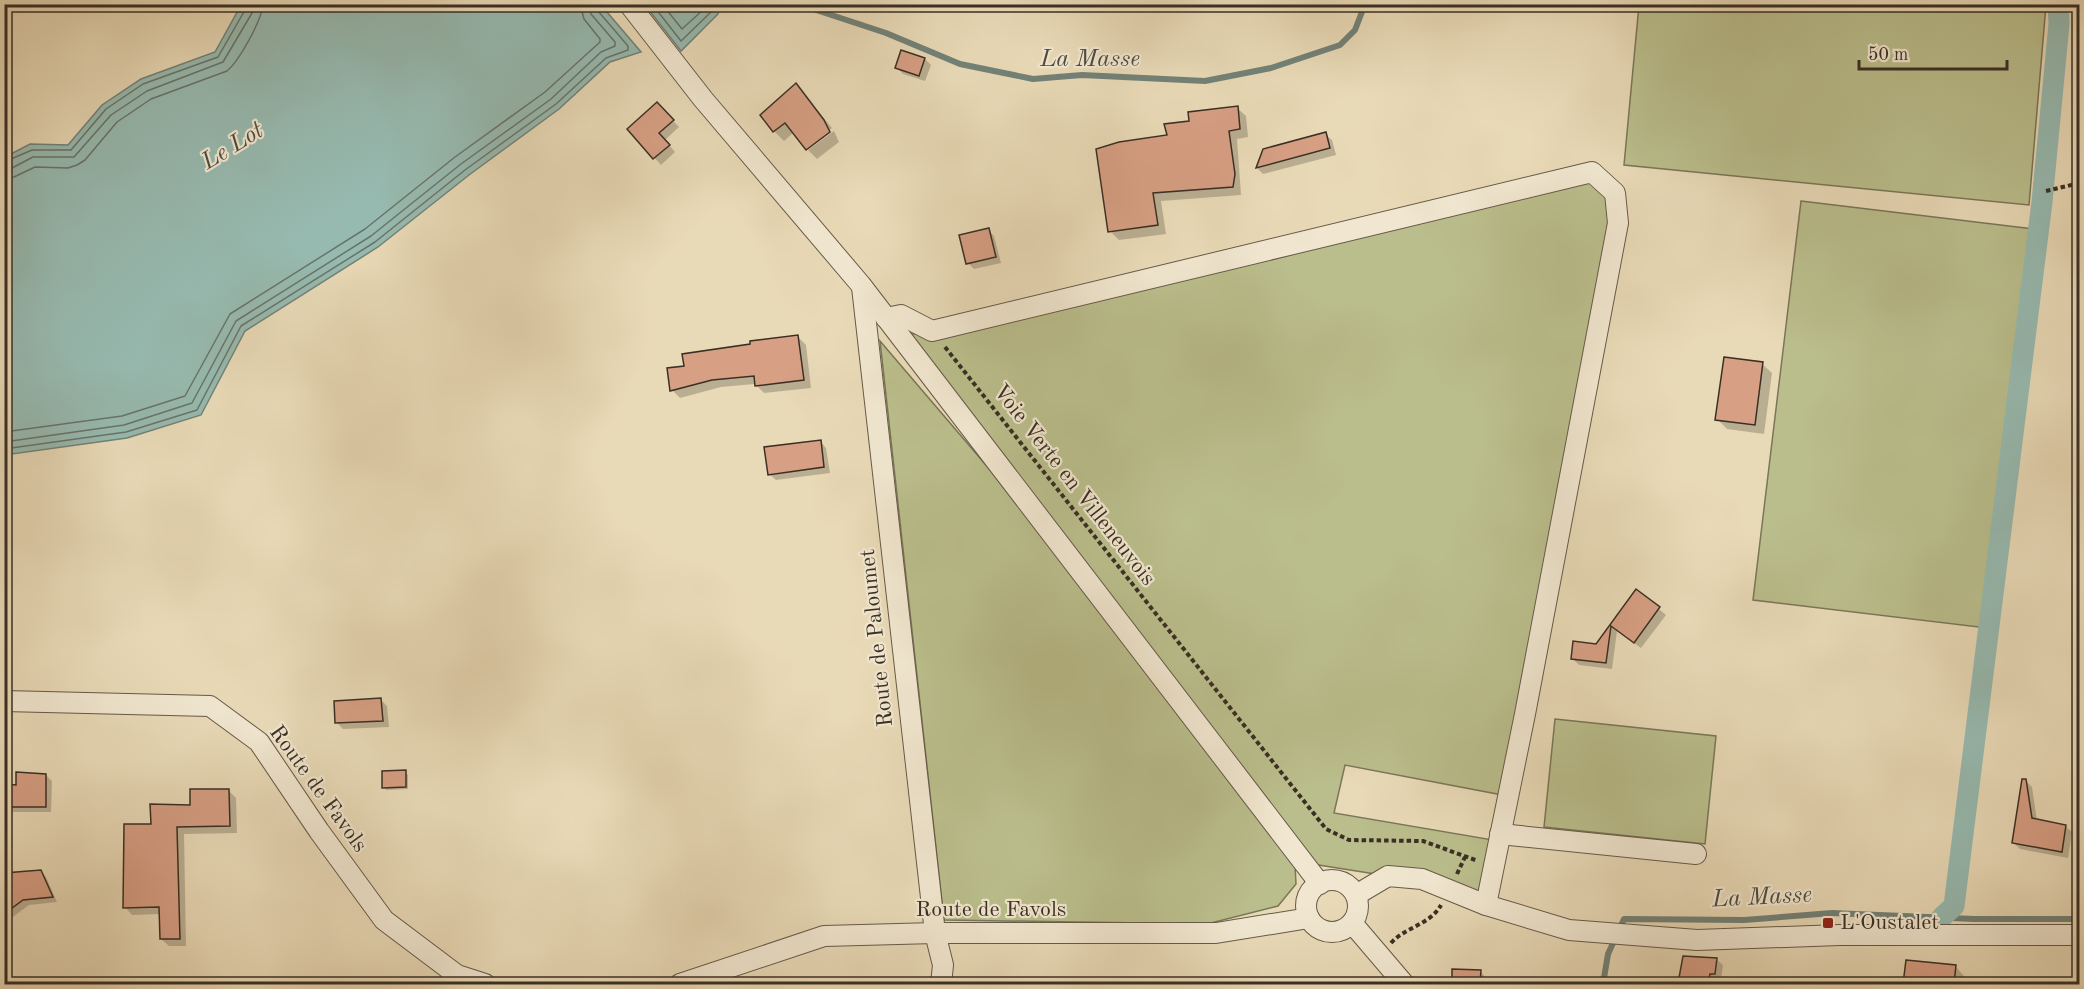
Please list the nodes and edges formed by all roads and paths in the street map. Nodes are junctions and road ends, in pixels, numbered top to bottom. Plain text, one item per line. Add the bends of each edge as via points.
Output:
1 (629, 4) edge
2 (2079, 183) edge
3 (2046, 191) dead end
4 (861, 285) junction
5 (886, 318) junction
6 (932, 331) junction
7 (4, 701) edge
8 (1500, 834) junction
9 (1696, 854) dead end
10 (1465, 857) dead end
11 (1320, 884) junction
12 (1449, 890) junction
13 (1356, 895) junction
14 (1486, 905) junction
15 (1309, 918) junction
16 (1352, 923) junction
17 (935, 933) junction
18 (2079, 935) edge
19 (1381, 955) junction
20 (485, 984) edge
21 (680, 984) edge
22 (941, 984) edge
23 (1404, 984) edge

1 - 4 street via 703,99
2 - 3 path
4 - 5 street
4 - 17 street, Route de Paloumet
5 - 6 street via 901,315
5 - 11 street
6 - 8 street via 1592,172 1615,193 1618,224
6 - 10 path, Voie Verte en Villeneuvois via 1326,829 1349,840 1423,841
7 - 20 street, Route de Favols via 210,705 259,742 384,920 457,975
8 - 9 street
8 - 14 street
11 - 13 street via 1344,883
11 - 15 street via 1309,895
12 - 13 street via 1422,879 1388,876
12 - 14 street
12 - 19 path via 1437,913 1399,935
13 - 16 street via 1358,909
14 - 18 street via 1569,930 1697,940 1840,935
15 - 16 street via 1329,932 1338,932
15 - 17 street, Route de Favols via 1216,933
16 - 19 street
17 - 21 street, Route de Favols via 824,936
17 - 22 street, Route de Paloumet via 943,965
19 - 23 street

